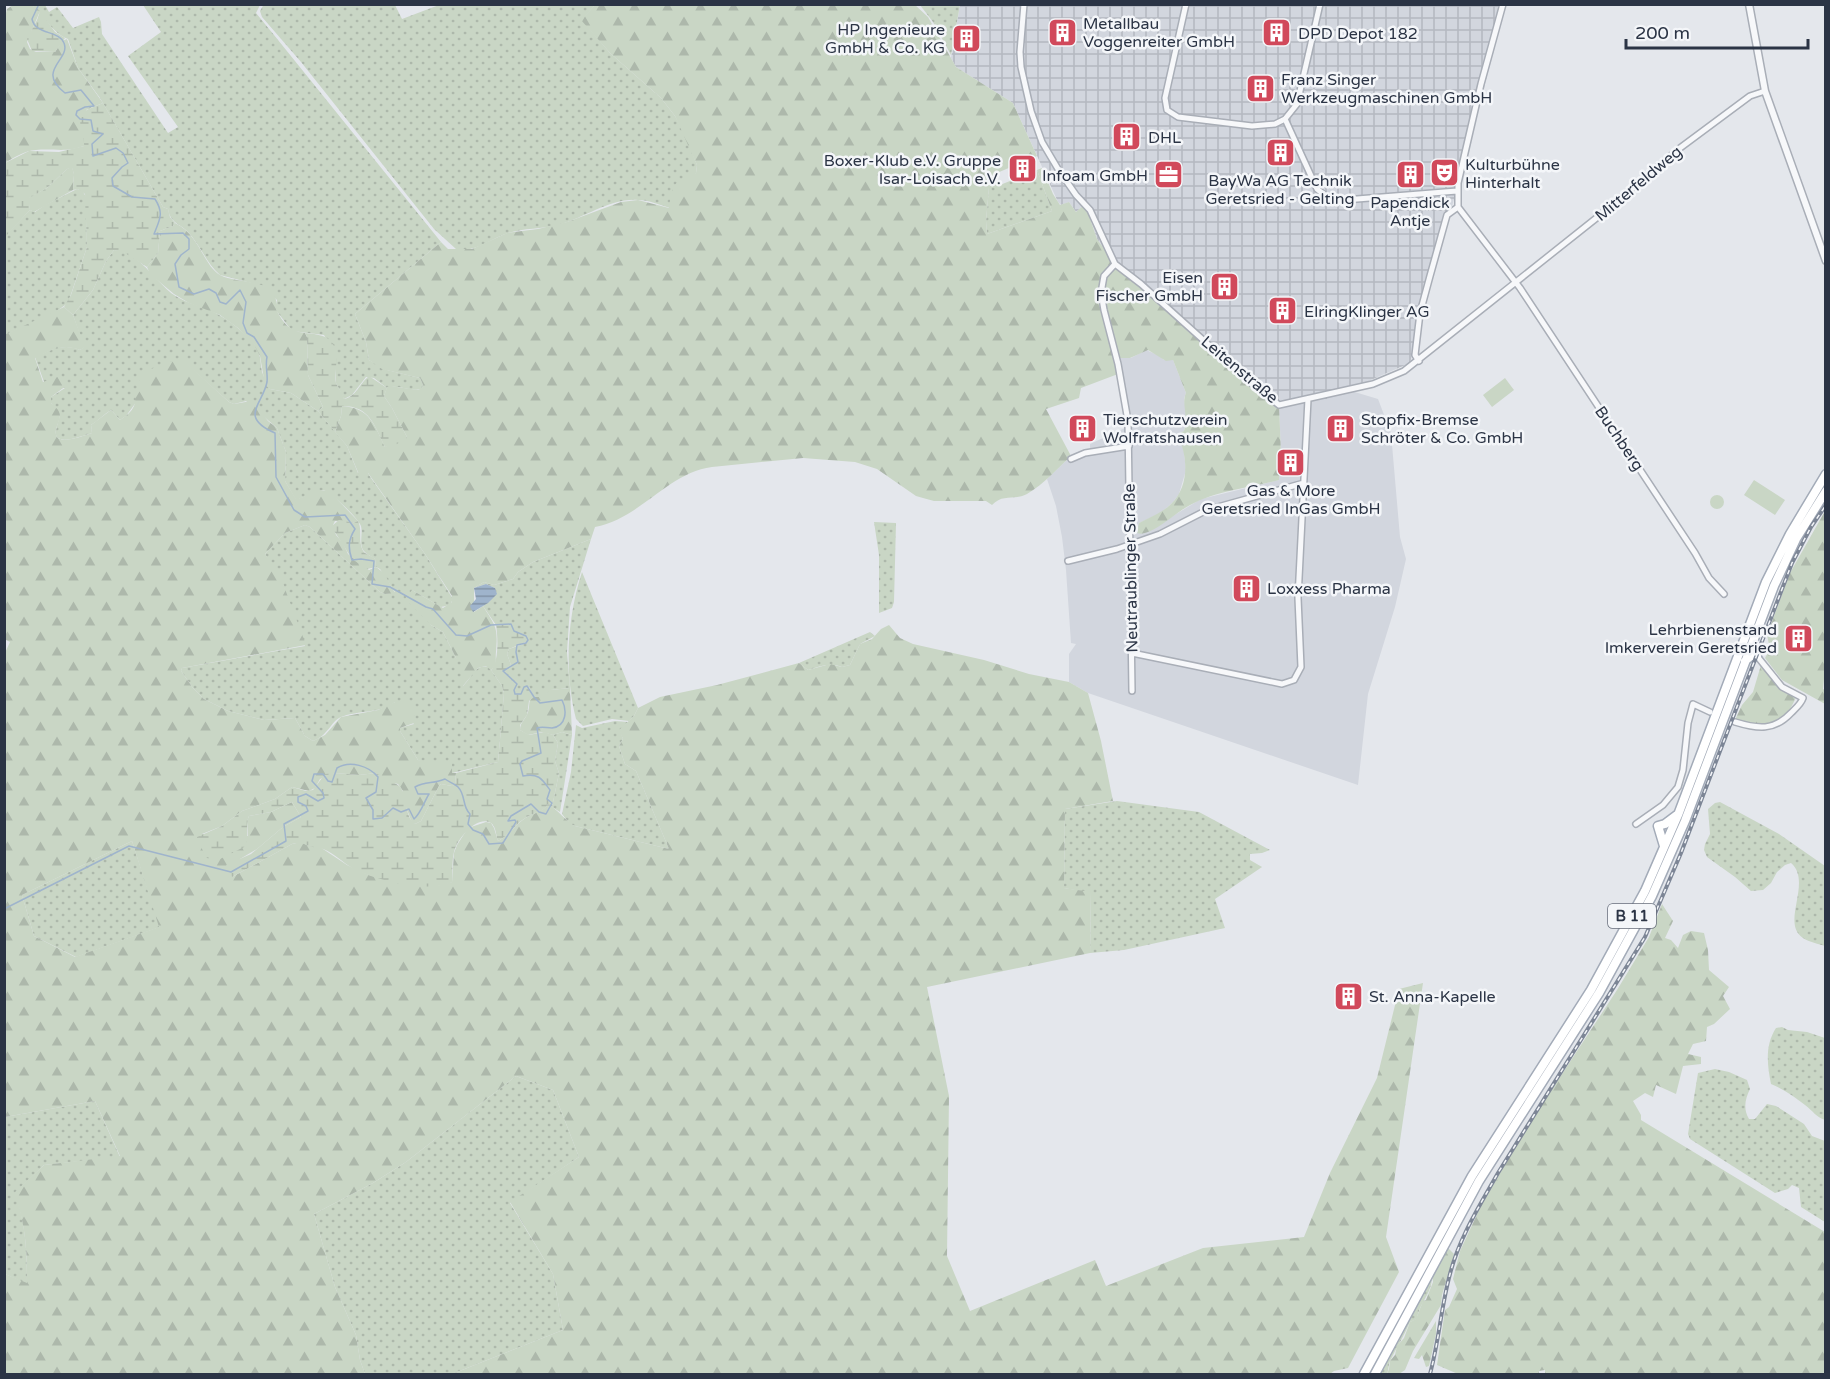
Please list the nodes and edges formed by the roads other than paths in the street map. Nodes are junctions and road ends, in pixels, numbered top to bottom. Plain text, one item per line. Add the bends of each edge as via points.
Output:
1 (1024, 4) edge
2 (1186, 4) edge
3 (1320, 4) edge
4 (1503, 4) edge
5 (1749, 4) edge
6 (1765, 91) junction
7 (1285, 119) junction
8 (1456, 191) junction
9 (1458, 207) junction
10 (1826, 261) edge
11 (1115, 264) junction
12 (1515, 283) junction
13 (1419, 361) junction
14 (1308, 399) junction
15 (1129, 446) junction
16 (1071, 459) dead end
17 (1826, 474) edge
18 (1304, 483) junction
19 (1826, 491) edge
20 (1130, 545) junction
21 (1068, 561) dead end
22 (1724, 594) dead end
23 (1753, 639) junction
24 (1132, 653) junction
25 (1757, 656) junction
26 (1745, 662) junction
27 (1132, 691) dead end
28 (1710, 712) dead end
29 (1735, 722) dead end
30 (1678, 815) junction
31 (1647, 817) junction
32 (1636, 824) dead end
33 (1658, 826) junction
34 (1664, 847) junction
35 (1364, 1374) edge
36 (1375, 1374) edge

1 - 11 street, Leitenstraße via 1020,52 1031,111 1042,142 1090,210
2 - 7 street via 1165,98 1167,110 1178,117 1252,126
3 - 7 street via 1297,104
4 - 8 street
5 - 6 street
6 - 10 street
6 - 12 street, Mitterfeldweg via 1750,96 1680,147
7 - 8 street via 1317,189 1332,201
8 - 9 street
9 - 12 street
9 - 13 street via 1447,215 1420,313 1415,355
11 - 14 street, Leitenstraße via 1279,405
11 - 15 street via 1104,276 1101,293 1118,364
12 - 13 street, Leitenstraße
12 - 22 street, Buchberg via 1709,578
13 - 14 street, Leitenstraße via 1373,384
14 - 18 street
15 - 16 street
15 - 20 street, Neutraublinger Straße
17 - 30 main road, B 11 via 1766,582
18 - 20 street via 1207,510
18 - 24 street via 1298,598 1301,667 1294,680 1282,684
19 - 23 main road, B 11 via 1785,562
20 - 21 street
20 - 24 street, Neutraublinger Straße
23 - 25 main road
23 - 26 main road, B 11
24 - 27 street, Neutraublinger Straße
25 - 26 main road
25 - 29 street via 1782,687 1803,698 1785,720 1774,726 1753,728
26 - 36 main road, B 11 via 1685,821 1633,934 1479,1181
28 - 31 street via 1693,704 1678,788
30 - 33 main road
30 - 34 main road, B 11
31 - 32 street
31 - 33 street
33 - 34 main road
34 - 35 main road, B 11 via 1597,980 1472,1176

